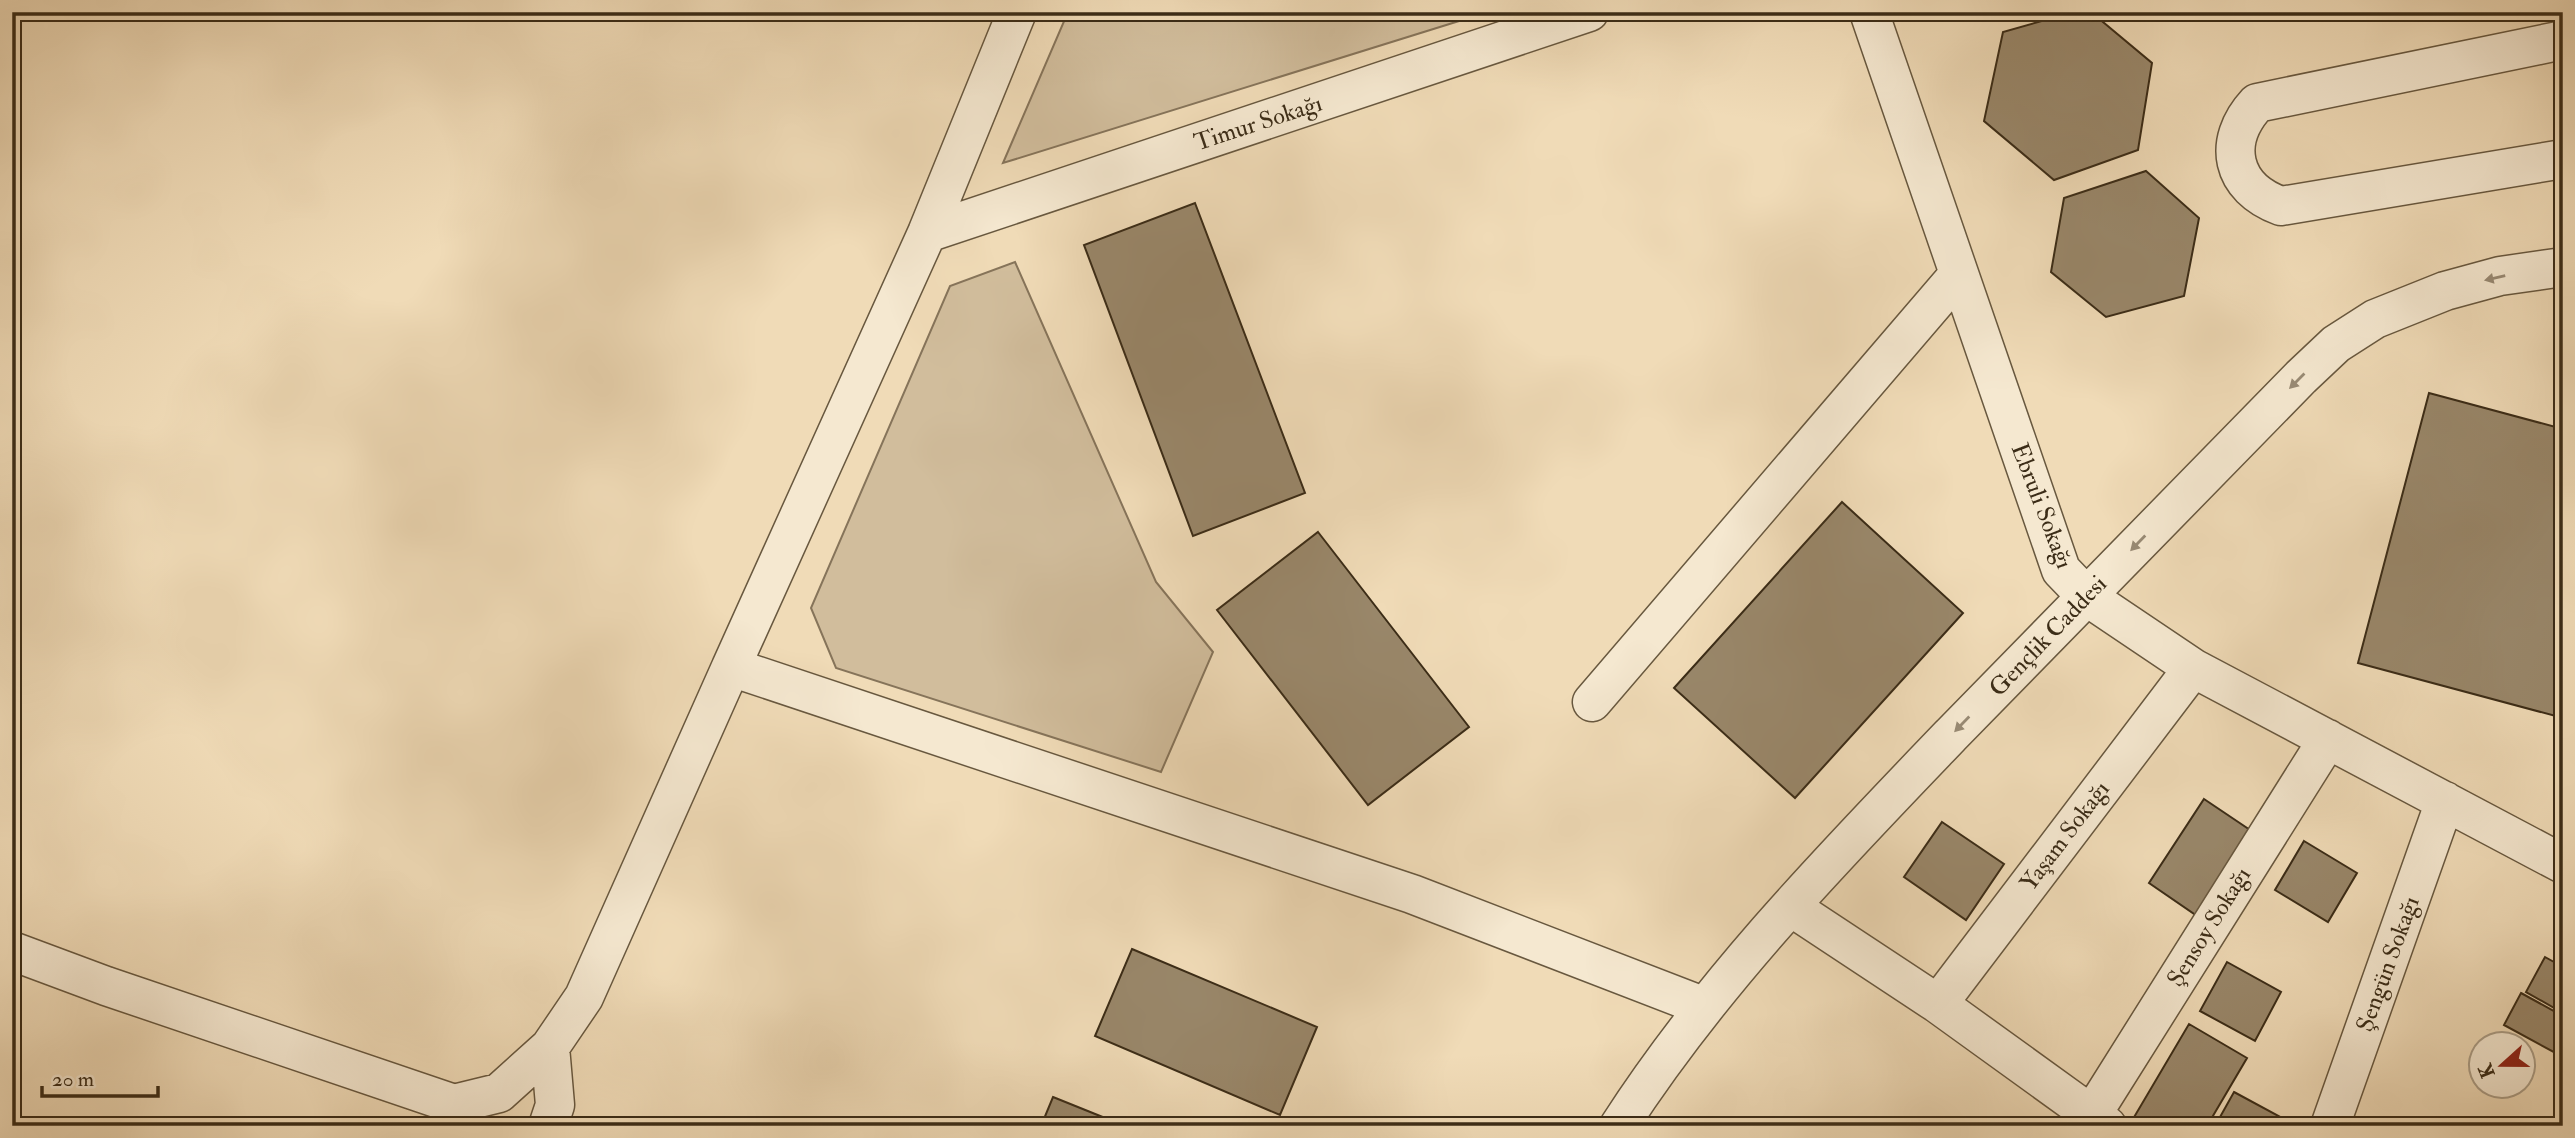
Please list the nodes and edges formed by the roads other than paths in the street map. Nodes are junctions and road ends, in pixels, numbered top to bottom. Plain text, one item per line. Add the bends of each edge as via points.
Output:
1 (1017, 12) edge
2 (1589, 12) edge
3 (1869, 12) edge
4 (2563, 40) edge
5 (2563, 159) edge
6 (927, 233) junction
7 (2563, 267) edge
8 (1959, 274) junction
9 (2086, 596) junction
10 (731, 667) junction
11 (2193, 668) junction
12 (1592, 702) dead end
13 (2328, 739) junction
14 (2445, 801) junction
15 (2563, 864) edge
16 (1791, 906) junction
17 (12, 951) edge
18 (1938, 1004) junction
19 (1705, 1007) junction
20 (550, 1047) junction
21 (2099, 1121) edge
22 (548, 1126) edge
23 (1619, 1126) edge
24 (2330, 1126) edge

1 - 6 street
2 - 6 street, Timur Sokağı
3 - 8 street, Ebruli Sokağı
4 - 5 street via 2256,103 2237,132 2235,149 2244,180 2254,192 2281,206
6 - 10 street
7 -> 9 street, Gençlik Caddesi via 2500,276 2445,291 2375,318 2336,344
8 - 9 street, Ebruli Sokağı via 2061,570
8 - 12 street
9 - 11 street, Ebruli Sokağı
9 -> 16 street, Gençlik Caddesi
10 - 19 street via 1412,894
10 - 20 street via 584,997
11 - 13 street, Ebruli Sokağı
11 - 18 street, Yaşam Sokağı
13 - 14 street, Ebruli Sokağı
13 - 21 street, Şensoy Sokağı
14 - 15 street, Ebruli Sokağı
14 - 24 street, Şengün Sokağı
16 - 18 street
16 - 19 street, Gençlik Caddesi
17 - 20 street via 454,1104 499,1093
18 - 21 street
19 - 23 street, Gençlik Caddesi via 1658,1066
20 - 22 street via 555,1105

